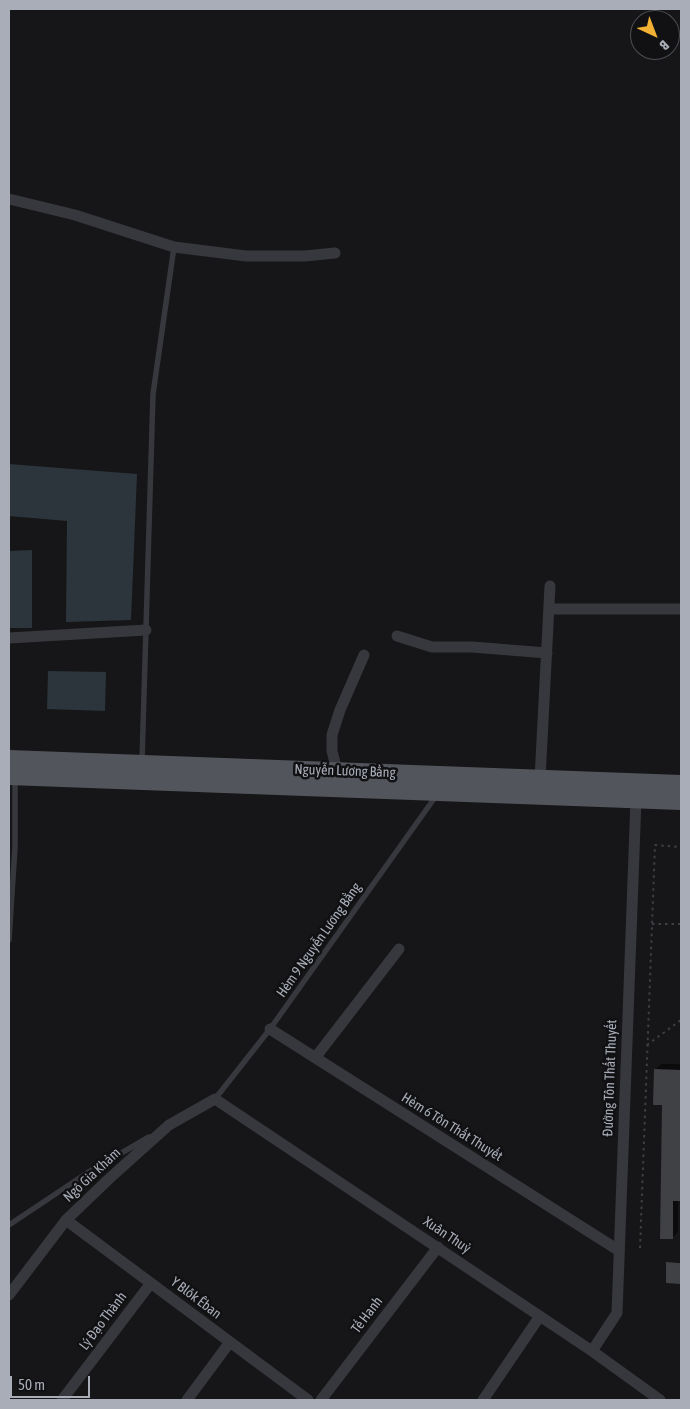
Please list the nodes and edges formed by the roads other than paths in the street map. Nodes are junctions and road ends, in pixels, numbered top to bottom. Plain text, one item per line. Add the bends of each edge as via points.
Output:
1 (9, 199) edge
2 (174, 247) junction
3 (335, 253) dead end
4 (550, 586) dead end
5 (549, 609) junction
6 (681, 609) edge
7 (146, 630) junction
8 (397, 636) dead end
9 (9, 638) edge
10 (547, 653) junction
11 (364, 655) dead end
12 (9, 759) edge
13 (142, 764) junction
14 (338, 771) junction
15 (12, 776) edge
16 (540, 778) junction
17 (681, 784) edge
18 (439, 792) junction
19 (636, 799) junction
20 (681, 801) edge
21 (9, 940) edge
22 (399, 949) dead end
23 (270, 1029) junction
24 (315, 1058) junction
25 (215, 1099) junction
26 (169, 1125) junction
27 (66, 1220) junction
28 (9, 1225) edge
29 (438, 1247) junction
30 (618, 1250) junction
31 (151, 1283) junction
32 (9, 1296) edge
33 (540, 1316) junction
34 (230, 1342) junction
35 (592, 1350) junction
36 (62, 1400) edge
37 (187, 1400) edge
38 (308, 1400) edge
39 (321, 1400) edge
40 (483, 1400) edge
41 (660, 1400) edge

1 - 2 street via 76,215
2 - 3 street via 246,256
2 - 7 lane via 153,394
4 - 5 street
5 - 6 street
5 - 10 street
7 - 9 street
7 - 13 lane
8 - 10 street via 432,647
10 - 16 street
11 - 14 street via 332,734 332,751
12 - 13 main road, Nguyễn Lương Bằng
13 - 14 main road, Nguyễn Lương Bằng
14 - 16 main road, Nguyễn Lương Bằng
15 - 18 main road, Nguyễn Lương Bằng
15 - 21 lane via 14,847
16 - 17 main road, Nguyễn Lương Bằng
18 - 19 main road, Nguyễn Lương Bằng
18 - 23 lane, Hẻm 9 Nguyễn Lương Bằng
19 - 20 main road, Nguyễn Lương Bằng
19 - 30 street, Đường Tôn Thất Thuyết
22 - 24 street
23 - 24 street, Hẻm 6 Tôn Thất Thuyết
23 - 25 lane, Hẻm 9 Nguyễn Lương Bằng
24 - 30 street, Hẻm 6 Tôn Thất Thuyết
25 - 26 street, Ngô Gia Khảm
25 - 29 street, Xuân Thuỷ
26 - 27 street, Ngô Gia Khảm
26 - 28 lane via 87,1173
27 - 31 street, Y Blôk Êban
27 - 32 street, Ngô Gia Khảm
29 - 33 street, Xuân Thuỷ
29 - 39 street, Tế Hanh
30 - 35 street, Đường Tôn Thất Thuyết via 616,1313
31 - 34 street, Y Blôk Êban
31 - 36 street, Lý Đạo Thành
33 - 35 street, Xuân Thuỷ
33 - 40 street
34 - 37 street
34 - 38 street, Y Blôk Êban
35 - 41 street, Xuân Thuỷ

